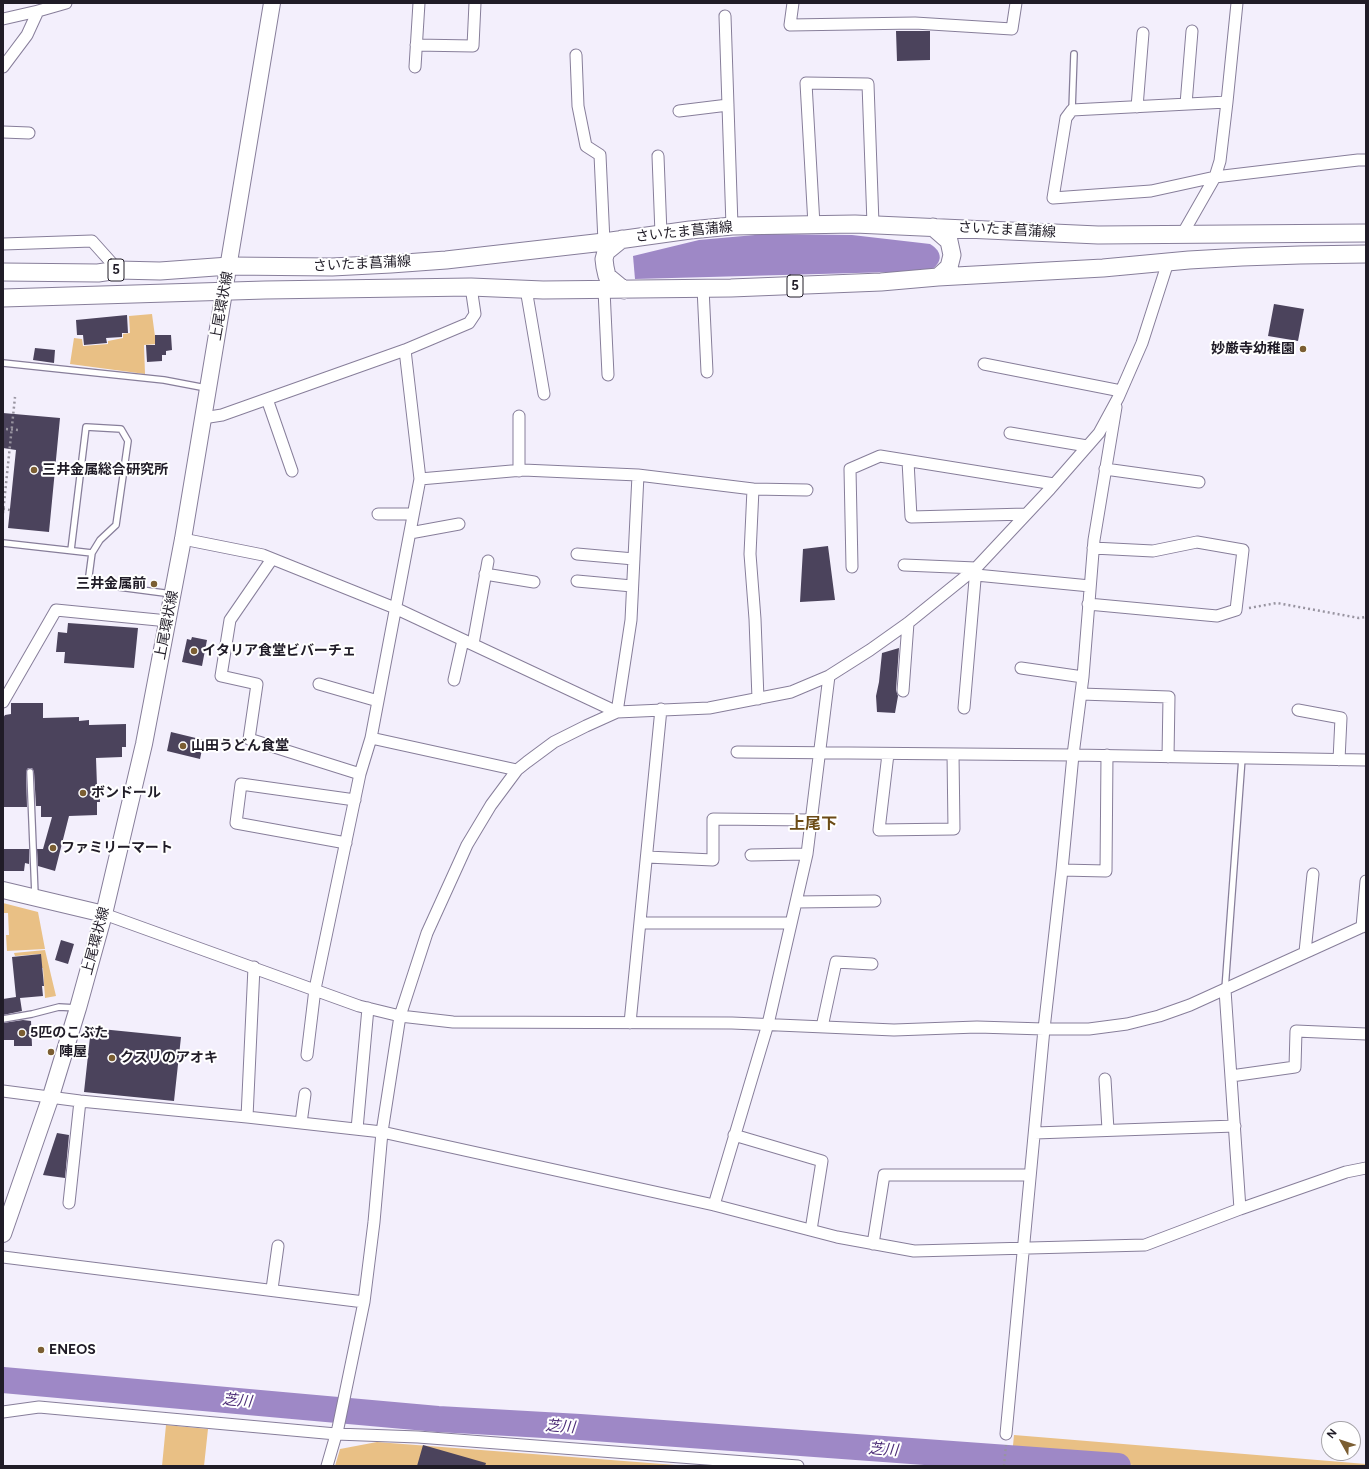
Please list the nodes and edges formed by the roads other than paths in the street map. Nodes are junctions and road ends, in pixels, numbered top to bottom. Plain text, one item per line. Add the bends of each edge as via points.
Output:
1 (66, 3) edge
2 (272, 3) edge
3 (419, 3) edge
4 (475, 3) edge
5 (793, 3) edge
6 (1016, 3) edge
7 (1237, 3) edge
8 (38, 11) junction
9 (725, 16) dead end
10 (3, 19) edge
11 (1192, 31) dead end
12 (1143, 33) dead end
13 (416, 45) junction
14 (1074, 54) dead end
15 (576, 55) dead end
16 (3, 67) edge
17 (415, 67) dead end
18 (1228, 102) junction
19 (1186, 104) junction
20 (728, 105) junction
21 (1137, 107) junction
22 (1072, 110) junction
23 (680, 111) dead end
24 (3, 132) edge
25 (29, 133) dead end
26 (658, 156) dead end
27 (1366, 160) edge
28 (1215, 177) junction
29 (873, 224) junction
30 (814, 225) junction
31 (732, 226) junction
32 (933, 227) junction
33 (1183, 233) junction
34 (1366, 233) edge
35 (661, 234) junction
36 (622, 239) junction
37 (604, 242) junction
38 (3, 244) edge
39 (1366, 254) edge
40 (1168, 262) junction
41 (229, 266) junction
42 (118, 270) junction
43 (3, 272) edge
44 (938, 277) junction
45 (471, 287) junction
46 (703, 288) junction
47 (526, 289) junction
48 (604, 290) junction
49 (624, 290) junction
50 (224, 291) junction
51 (3, 298) edge
52 (405, 350) junction
53 (3, 363) edge
54 (984, 364) dead end
55 (707, 372) dead end
56 (608, 375) dead end
57 (209, 389) junction
58 (544, 394) dead end
59 (1120, 395) junction
60 (268, 399) junction
61 (519, 416) dead end
62 (203, 418) junction
63 (1010, 433) dead end
64 (1088, 446) junction
65 (908, 461) junction
66 (1105, 469) junction
67 (292, 471) dead end
68 (520, 471) junction
69 (638, 474) junction
70 (420, 479) junction
71 (1199, 482) dead end
72 (1054, 484) junction
73 (753, 489) junction
74 (807, 490) dead end
75 (378, 514) dead end
76 (413, 514) junction
77 (1026, 514) junction
78 (459, 524) dead end
79 (410, 533) junction
80 (183, 539) junction
81 (3, 543) edge
82 (1093, 548) junction
83 (71, 550) junction
84 (92, 553) junction
85 (577, 554) dead end
86 (272, 559) junction
87 (634, 559) junction
88 (488, 562) dead end
89 (904, 565) dead end
90 (852, 567) dead end
91 (976, 571) junction
92 (485, 574) junction
93 (577, 581) dead end
94 (534, 582) dead end
95 (632, 586) junction
96 (1090, 586) junction
97 (173, 594) junction
98 (1088, 604) junction
99 (396, 608) junction
100 (168, 621) junction
101 (908, 623) junction
102 (468, 642) junction
103 (1021, 668) dead end
104 (828, 676) junction
105 (1083, 677) junction
106 (454, 680) dead end
107 (320, 684) dead end
108 (903, 691) dead end
109 (1081, 694) junction
110 (758, 699) junction
111 (378, 701) junction
112 (3, 702) edge
113 (964, 708) dead end
114 (661, 710) junction
115 (1298, 710) dead end
116 (618, 712) junction
117 (371, 738) junction
118 (737, 752) dead end
119 (820, 753) junction
120 (888, 754) junction
121 (952, 754) junction
122 (1073, 755) junction
123 (1107, 756) junction
124 (1168, 757) junction
125 (1242, 758) junction
126 (1339, 760) junction
127 (1366, 760) edge
128 (518, 770) junction
129 (30, 772) dead end
130 (360, 774) junction
131 (355, 800) junction
132 (811, 820) junction
133 (346, 843) junction
134 (807, 854) junction
135 (751, 855) dead end
136 (647, 857) junction
137 (1062, 870) junction
138 (1313, 874) dead end
139 (1366, 881) edge
140 (3, 890) edge
141 (35, 898) junction
142 (874, 901) dead end
143 (796, 902) junction
144 (104, 914) junction
145 (640, 923) junction
146 (791, 923) junction
147 (1364, 926) edge
148 (1305, 952) junction
149 (872, 964) dead end
150 (254, 967) junction
151 (315, 989) junction
152 (1225, 990) junction
153 (78, 1008) junction
154 (368, 1008) junction
155 (400, 1016) junction
156 (3, 1019) edge
157 (630, 1023) junction
158 (768, 1024) junction
159 (822, 1027) junction
160 (1044, 1029) junction
161 (1366, 1034) edge
162 (306, 1055) dead end
163 (1231, 1076) junction
164 (1105, 1079) dead end
165 (3, 1091) edge
166 (305, 1094) dead end
167 (51, 1096) junction
168 (80, 1101) junction
169 (248, 1117) junction
170 (301, 1123) junction
171 (1235, 1126) junction
172 (357, 1129) junction
173 (1108, 1130) junction
174 (382, 1132) junction
175 (1035, 1133) junction
176 (734, 1135) junction
177 (1366, 1168) edge
178 (1030, 1175) junction
179 (70, 1204) dead end
180 (714, 1205) junction
181 (1240, 1209) junction
182 (810, 1230) junction
183 (3, 1234) edge
184 (873, 1244) junction
185 (278, 1246) dead end
186 (1024, 1248) junction
187 (3, 1258) edge
188 (272, 1290) junction
189 (364, 1302) junction
190 (3, 1412) edge
191 (337, 1431) junction
192 (1006, 1434) road end
193 (327, 1466) edge
194 (798, 1466) edge

1 - 8 street
2 - 41 main road, 上尾環状線
3 - 13 street
4 - 13 street via 473,46
5 - 6 street via 790,25 915,23 1012,29
7 - 18 street
8 - 10 street
8 - 16 street via 28,35
9 - 20 street
11 - 19 street
12 - 21 street
13 - 17 street
14 - 22 lane
15 - 37 street via 578,106 586,146 600,155
18 - 19 street
18 - 28 street via 1220,161
19 - 21 street
20 - 23 street
20 - 31 street
21 - 22 street
22 - 28 street via 1066,118 1053,198 1151,191
24 - 25 street
26 - 35 street
27 - 28 street
28 - 33 street
29 - 30 main road, さいたま菖蒲線 / 5
29 - 30 street via 868,84 806,83
29 - 32 main road, さいたま菖蒲線 / 5
30 - 31 main road, さいたま菖蒲線 / 5
31 - 35 main road, さいたま菖蒲線 / 5
32 - 33 main road, さいたま菖蒲線 / 5 via 1098,234
32 - 44 main road via 950,241 952,255 948,267
33 - 34 main road, さいたま菖蒲線 / 5
35 - 36 main road, さいたま菖蒲線 / 5
36 - 37 main road, さいたま菖蒲線 / 5
36 - 49 main road via 606,252 604,259 607,276
37 - 41 main road, さいたま菖蒲線 / 5 via 391,264 332,267
38 - 42 street via 92,241
39 - 40 main road, さいたま菖蒲線 / 5
40 - 44 main road, さいたま菖蒲線 / 5
40 - 59 street via 1142,343
41 - 42 main road, さいたま菖蒲線 / 5 via 160,271
41 - 50 main road, 上尾環状線
42 - 43 main road, さいたま菖蒲線 / 5
44 - 46 main road, さいたま菖蒲線 / 5 via 881,282
45 - 47 main road, さいたま菖蒲線 / 5
45 - 50 main road, さいたま菖蒲線 / 5
45 - 52 street via 476,314 469,323
46 - 49 main road, さいたま菖蒲線 / 5
46 - 55 street
47 - 48 main road, さいたま菖蒲線 / 5
47 - 58 street
48 - 49 main road, さいたま菖蒲線 / 5
48 - 56 street
50 - 51 main road, さいたま菖蒲線 / 5
50 - 57 main road, 上尾環状線
52 - 60 street
52 - 70 street
53 - 57 lane via 164,380
54 - 59 street
57 - 62 main road, 上尾環状線
59 - 64 street via 1099,433
59 - 66 street
60 - 62 street via 222,415
60 - 67 street
61 - 68 street
62 - 80 main road, 上尾環状線
63 - 64 street
64 - 72 street
65 - 72 street
65 - 77 street via 911,517
65 - 90 street via 880,456 850,469
66 - 71 street
66 - 82 street
68 - 69 street
68 - 70 street
69 - 73 street
69 - 87 street
70 - 76 street
72 - 77 street
73 - 74 street
73 - 110 street via 750,554
75 - 76 street
76 - 79 street
77 - 91 street
78 - 79 street
79 - 99 street
80 - 86 street
80 - 97 main road, 上尾環状線
81 - 83 lane
82 - 96 street
82 - 98 street via 1153,551 1198,542 1243,550 1236,610 1217,616
83 - 84 lane
83 - 84 lane via 86,427 121,428 128,441 116,525 100,540
84 - 97 lane via 88,583
85 - 87 street
86 - 99 street
86 - 130 street via 230,620 221,676 257,684 249,739
87 - 95 street
88 - 92 street
89 - 91 street
91 - 96 street
91 - 101 street
91 - 113 street
92 - 94 street
92 - 102 street
93 - 95 street
95 - 116 street via 631,620
96 - 98 street
97 - 100 main road, 上尾環状線
98 - 105 street
99 - 102 street
99 - 111 street
100 - 112 street via 56,610
100 - 144 main road, 上尾環状線 via 144,744
101 - 104 street
101 - 108 street
102 - 106 street
102 - 116 street
103 - 105 street
104 - 110 street via 791,692
104 - 119 street
105 - 109 street
107 - 111 street
109 - 122 street
109 - 124 street via 1169,697
110 - 114 street via 709,708
111 - 117 street
114 - 116 street
114 - 136 street
115 - 126 street via 1341,718
116 - 128 street via 554,742
117 - 128 street
117 - 130 street
118 - 119 street
119 - 120 street
119 - 132 street
120 - 121 street
120 - 121 street via 879,830 954,829
121 - 122 street
122 - 123 street
122 - 137 street
123 - 124 street
123 - 137 street via 1106,871
124 - 125 street
125 - 126 street
125 - 152 lane
126 - 127 street
128 - 155 street via 491,805 467,845 427,933
129 - 141 lane
130 - 131 street
131 - 133 street
131 - 133 street via 241,784 236,823
132 - 134 street
132 - 136 street via 713,819 713,860
133 - 151 street
134 - 135 street
134 - 143 street
136 - 145 street
137 - 160 street
138 - 148 street
139 - 147 street
140 - 141 main road
141 - 144 main road
142 - 143 street
143 - 146 street
144 - 150 street
144 - 153 main road, 上尾環状線
145 - 146 street
145 - 157 street
146 - 158 street
147 - 148 street
148 - 152 street
149 - 159 street via 836,962
150 - 151 street
150 - 169 street
151 - 154 street
151 - 162 street
152 - 160 street via 1159,1016 1127,1024 1089,1029
152 - 163 street
153 - 156 lane via 59,1007
153 - 167 main road, 上尾環状線
154 - 155 street
154 - 172 street
155 - 157 street via 453,1022
155 - 174 street
157 - 158 street
158 - 159 street
158 - 176 street
159 - 160 street via 894,1030 977,1027
160 - 175 street
161 - 163 street via 1296,1031 1295,1067
163 - 171 street
164 - 173 street
165 - 167 street
166 - 170 street
167 - 168 street
167 - 183 main road, 上尾環状線
168 - 169 street
168 - 179 street
169 - 170 street
170 - 172 street
171 - 173 street
171 - 181 street
172 - 174 street
173 - 175 street
174 - 180 street
174 - 189 street
175 - 178 street
176 - 180 street
176 - 182 street via 822,1161
177 - 181 street via 1346,1172
178 - 184 street via 884,1175
178 - 186 street
180 - 182 street
181 - 186 street via 1145,1246
182 - 184 street
184 - 186 street via 914,1250
185 - 188 street
186 - 192 street
187 - 188 street
188 - 189 street
189 - 191 street
190 - 191 street via 39,1407
191 - 193 street
191 - 194 street

